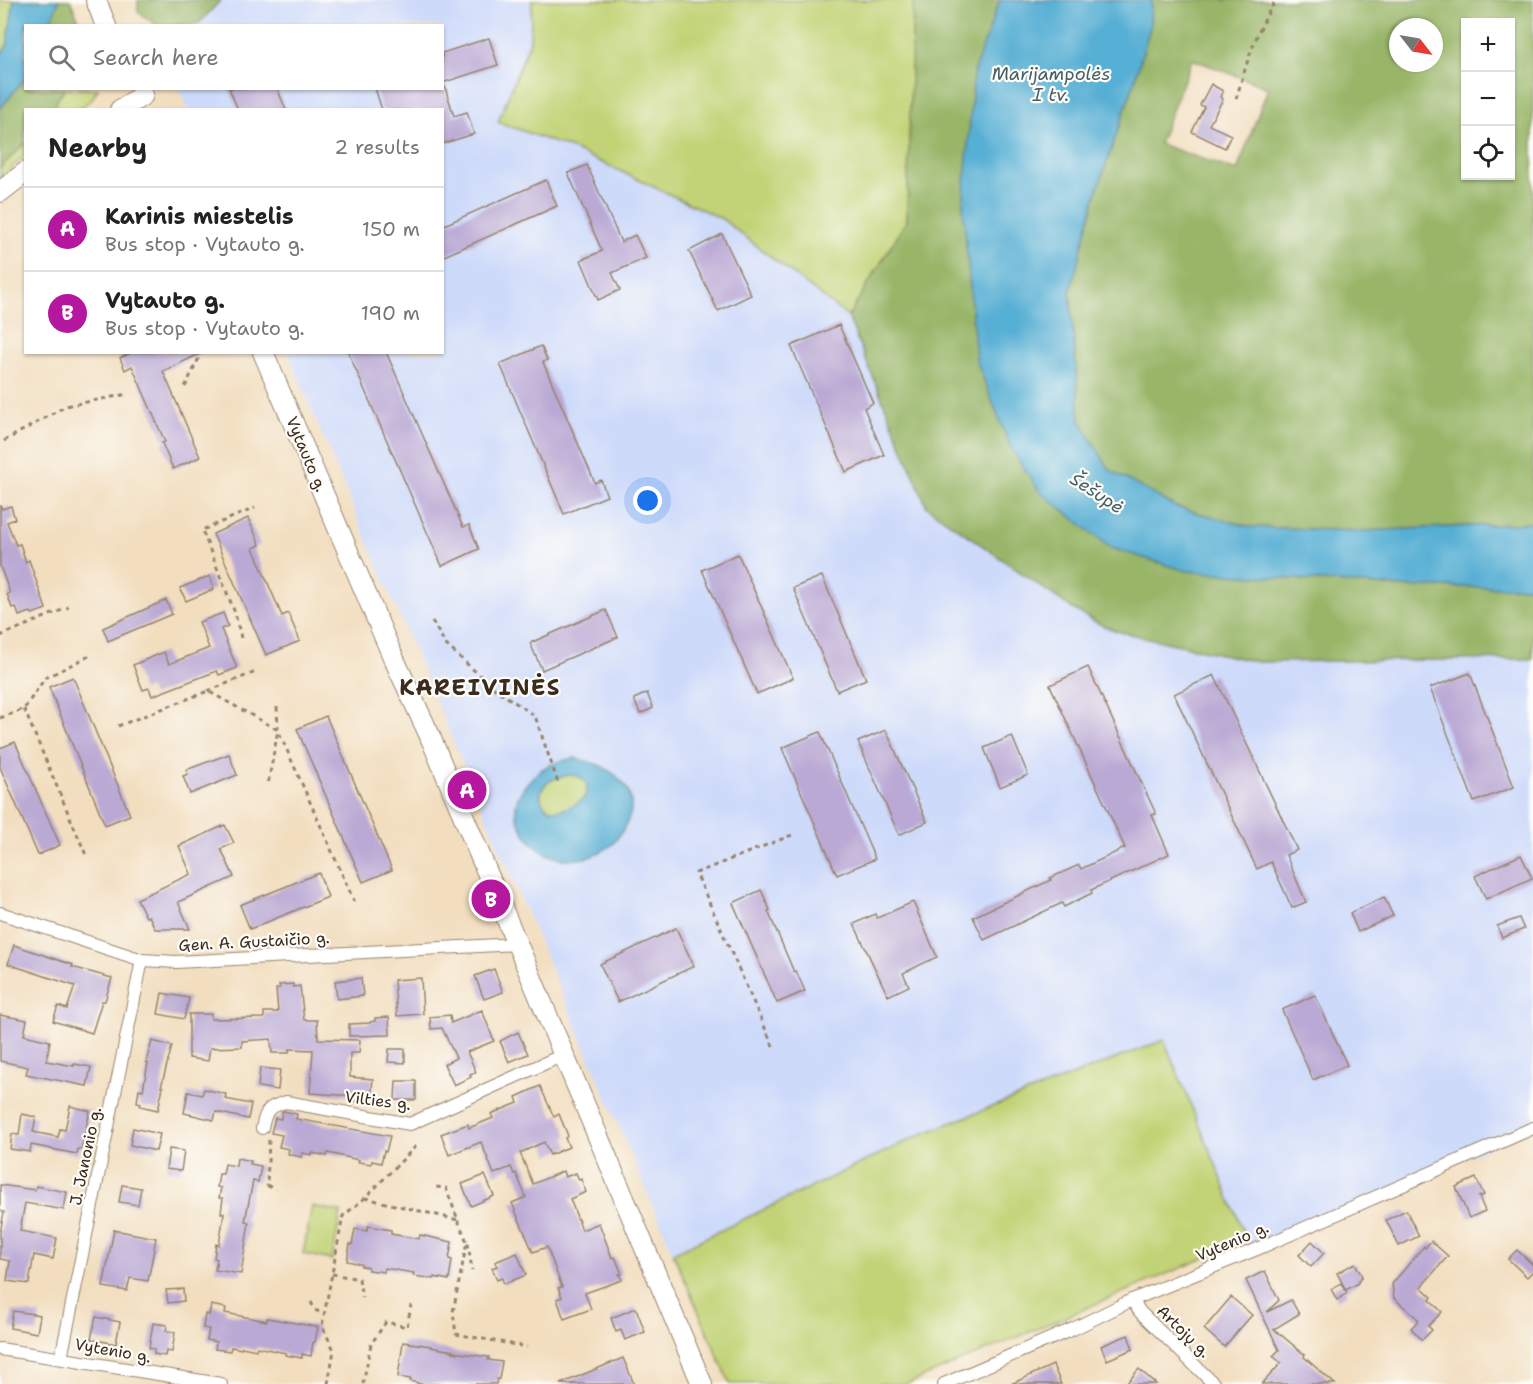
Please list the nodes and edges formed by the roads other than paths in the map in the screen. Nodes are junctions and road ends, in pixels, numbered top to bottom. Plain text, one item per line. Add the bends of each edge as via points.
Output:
1 (96, 0) edge
2 (105, 24) edge
3 (145, 98) edge
4 (124, 108) edge
5 (24, 174) edge
6 (0, 192) edge
7 (264, 354) edge
8 (0, 913) edge
9 (518, 944) junction
10 (142, 960) junction
11 (563, 1055) junction
12 (262, 1128) road end
13 (1533, 1128) edge
14 (1132, 1300) junction
15 (0, 1349) edge
16 (61, 1358) junction
17 (221, 1384) edge
18 (702, 1384) edge
19 (944, 1384) edge
20 (1214, 1384) edge

1 - 2 main road
3 - 4 main road
5 - 6 main road
7 - 9 main road, Vytauto g.
8 - 10 street, Gen. A. Gustaičio g.
9 - 10 street, Gen. A. Gustaičio g. via 176,962
9 - 11 main road, Vytauto g.
10 - 16 street, J. Janonio g.
11 - 12 street, Vilties g. via 410,1124 286,1102 265,1113
11 - 18 main road, Vytauto g.
13 - 14 street, Vytenio g.
14 - 19 street, Vytenio g.
14 - 20 street, Artojų g.
15 - 16 street, Vytenio g.
16 - 17 street, Vytenio g.

